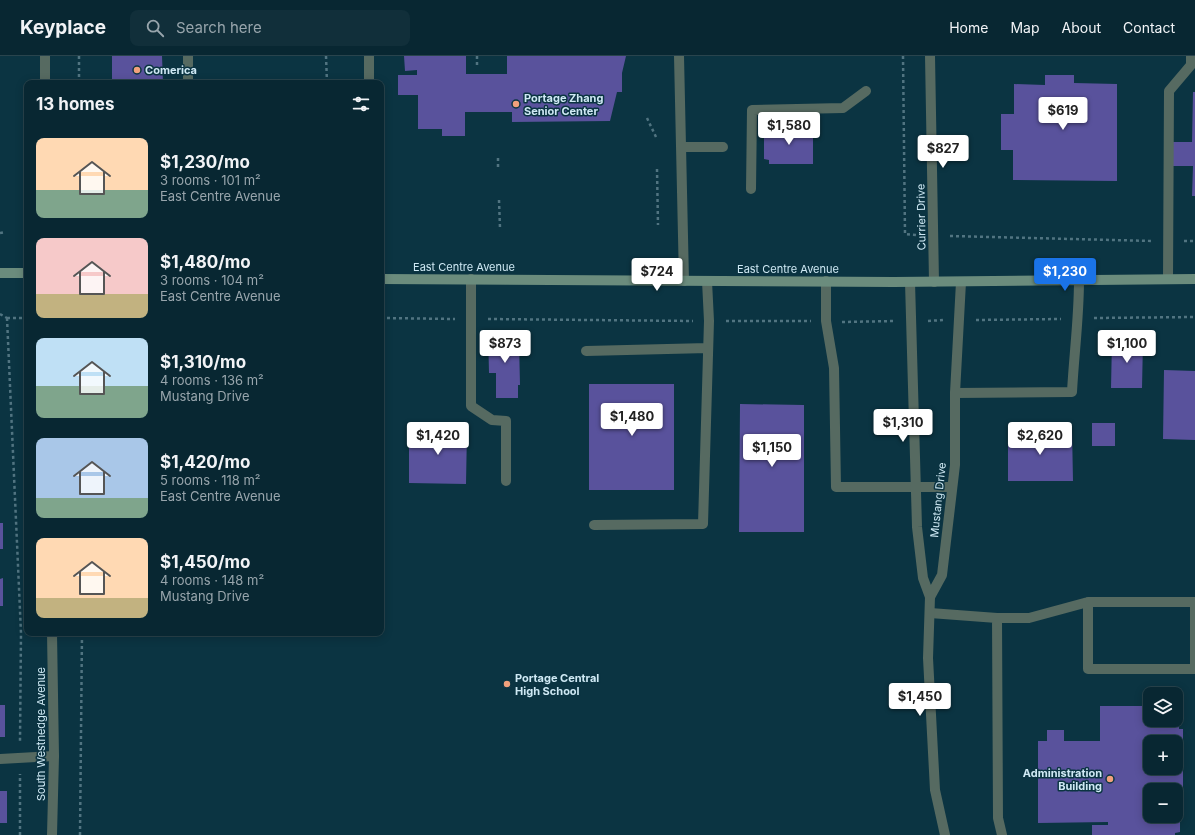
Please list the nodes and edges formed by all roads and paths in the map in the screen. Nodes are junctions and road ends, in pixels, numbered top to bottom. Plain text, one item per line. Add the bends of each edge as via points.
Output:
1 (45, 56) edge
2 (79, 56) edge
3 (188, 56) edge
4 (326, 56) edge
5 (369, 56) edge
6 (477, 56) edge
7 (679, 56) edge
8 (903, 56) edge
9 (930, 56) edge
10 (1191, 56) edge
11 (477, 66) dead end
12 (45, 80) edge
13 (79, 80) edge
14 (188, 80) edge
15 (327, 80) edge
16 (369, 80) edge
17 (866, 91) dead end
18 (647, 118) dead end
19 (656, 137) dead end
20 (681, 147) junction
21 (723, 147) dead end
22 (498, 158) dead end
23 (657, 169) dead end
24 (498, 170) dead end
25 (751, 189) dead end
26 (499, 200) dead end
27 (658, 225) dead end
28 (500, 228) dead end
29 (5, 232) dead end
30 (0, 233) edge
31 (933, 236) junction
32 (1169, 241) junction
33 (1195, 241) edge
34 (0, 273) edge
35 (24, 273) edge
36 (384, 279) edge
37 (471, 279) junction
38 (1168, 279) junction
39 (1195, 279) edge
40 (1079, 280) junction
41 (684, 281) junction
42 (707, 281) junction
43 (826, 281) junction
44 (910, 282) junction
45 (934, 282) junction
46 (961, 282) junction
47 (0, 314) edge
48 (1195, 317) edge
49 (7, 318) junction
50 (24, 318) edge
51 (384, 318) edge
52 (1079, 318) junction
53 (472, 319) junction
54 (959, 320) junction
55 (708, 321) junction
56 (826, 321) junction
57 (912, 321) junction
58 (708, 348) junction
59 (586, 351) dead end
60 (955, 393) junction
61 (506, 481) dead end
62 (952, 487) junction
63 (915, 488) junction
64 (594, 525) dead end
65 (930, 597) junction
66 (1088, 602) junction
67 (930, 613) junction
68 (997, 618) junction
69 (52, 636) edge
70 (82, 636) edge
71 (54, 756) junction
72 (0, 759) edge
73 (20, 759) junction
74 (20, 835) edge
75 (52, 835) edge
76 (80, 835) edge
77 (945, 835) edge
78 (1002, 835) edge

1 - 12 street
2 - 13 path
3 - 14 street
4 - 15 path
5 - 16 street
6 - 11 path
7 - 20 street
8 - 31 path via 904,234
9 - 31 street, Currier Drive
10 - 32 street via 1191,65 1169,91
17 - 25 street via 843,108 752,110
18 - 19 path
20 - 21 street
20 - 41 street
22 - 24 path
23 - 27 path
26 - 28 path
29 - 30 path
31 - 32 path
31 - 45 street, Currier Drive
32 - 33 path
32 - 38 street
34 - 35 main road
36 - 37 main road, East Centre Avenue
37 - 41 main road, East Centre Avenue
37 - 53 street
38 - 39 main road, East Centre Avenue
38 - 40 main road, East Centre Avenue
40 - 46 main road, East Centre Avenue
40 - 52 street
41 - 42 main road, East Centre Avenue
42 - 43 main road, East Centre Avenue
42 - 55 street
43 - 44 main road, East Centre Avenue
43 - 56 street
44 - 45 main road, East Centre Avenue
44 - 57 street, Mustang Drive
45 - 46 main road, East Centre Avenue
46 - 54 street, Mustang Drive
47 - 49 path
48 - 52 path
49 - 50 path
49 - 73 path via 21,634
51 - 53 path
52 - 54 path
52 - 60 street via 1073,360 1072,392
53 - 55 path
53 - 61 street via 470,406 492,420 506,421
54 - 57 path
54 - 60 street, Mustang Drive
55 - 56 path
55 - 58 street
56 - 57 path
56 - 63 street via 834,368 836,487
57 - 63 street, Mustang Drive
58 - 59 street
58 - 64 street via 704,524
60 - 62 street, Mustang Drive via 955,465
62 - 63 street
62 - 65 street, Mustang Drive via 942,575
63 - 65 street, Mustang Drive via 923,578
65 - 67 street, Mustang Drive
66 - 66 street via 1195,602 1195,669 1088,669
66 - 68 street via 1029,618
67 - 68 street
67 - 77 street, Mustang Drive via 928,658 935,790
68 - 78 street via 998,818
69 - 71 street, South Westnedge Avenue
70 - 76 path
71 - 73 street
71 - 75 street, South Westnedge Avenue
72 - 73 street
73 - 74 path

